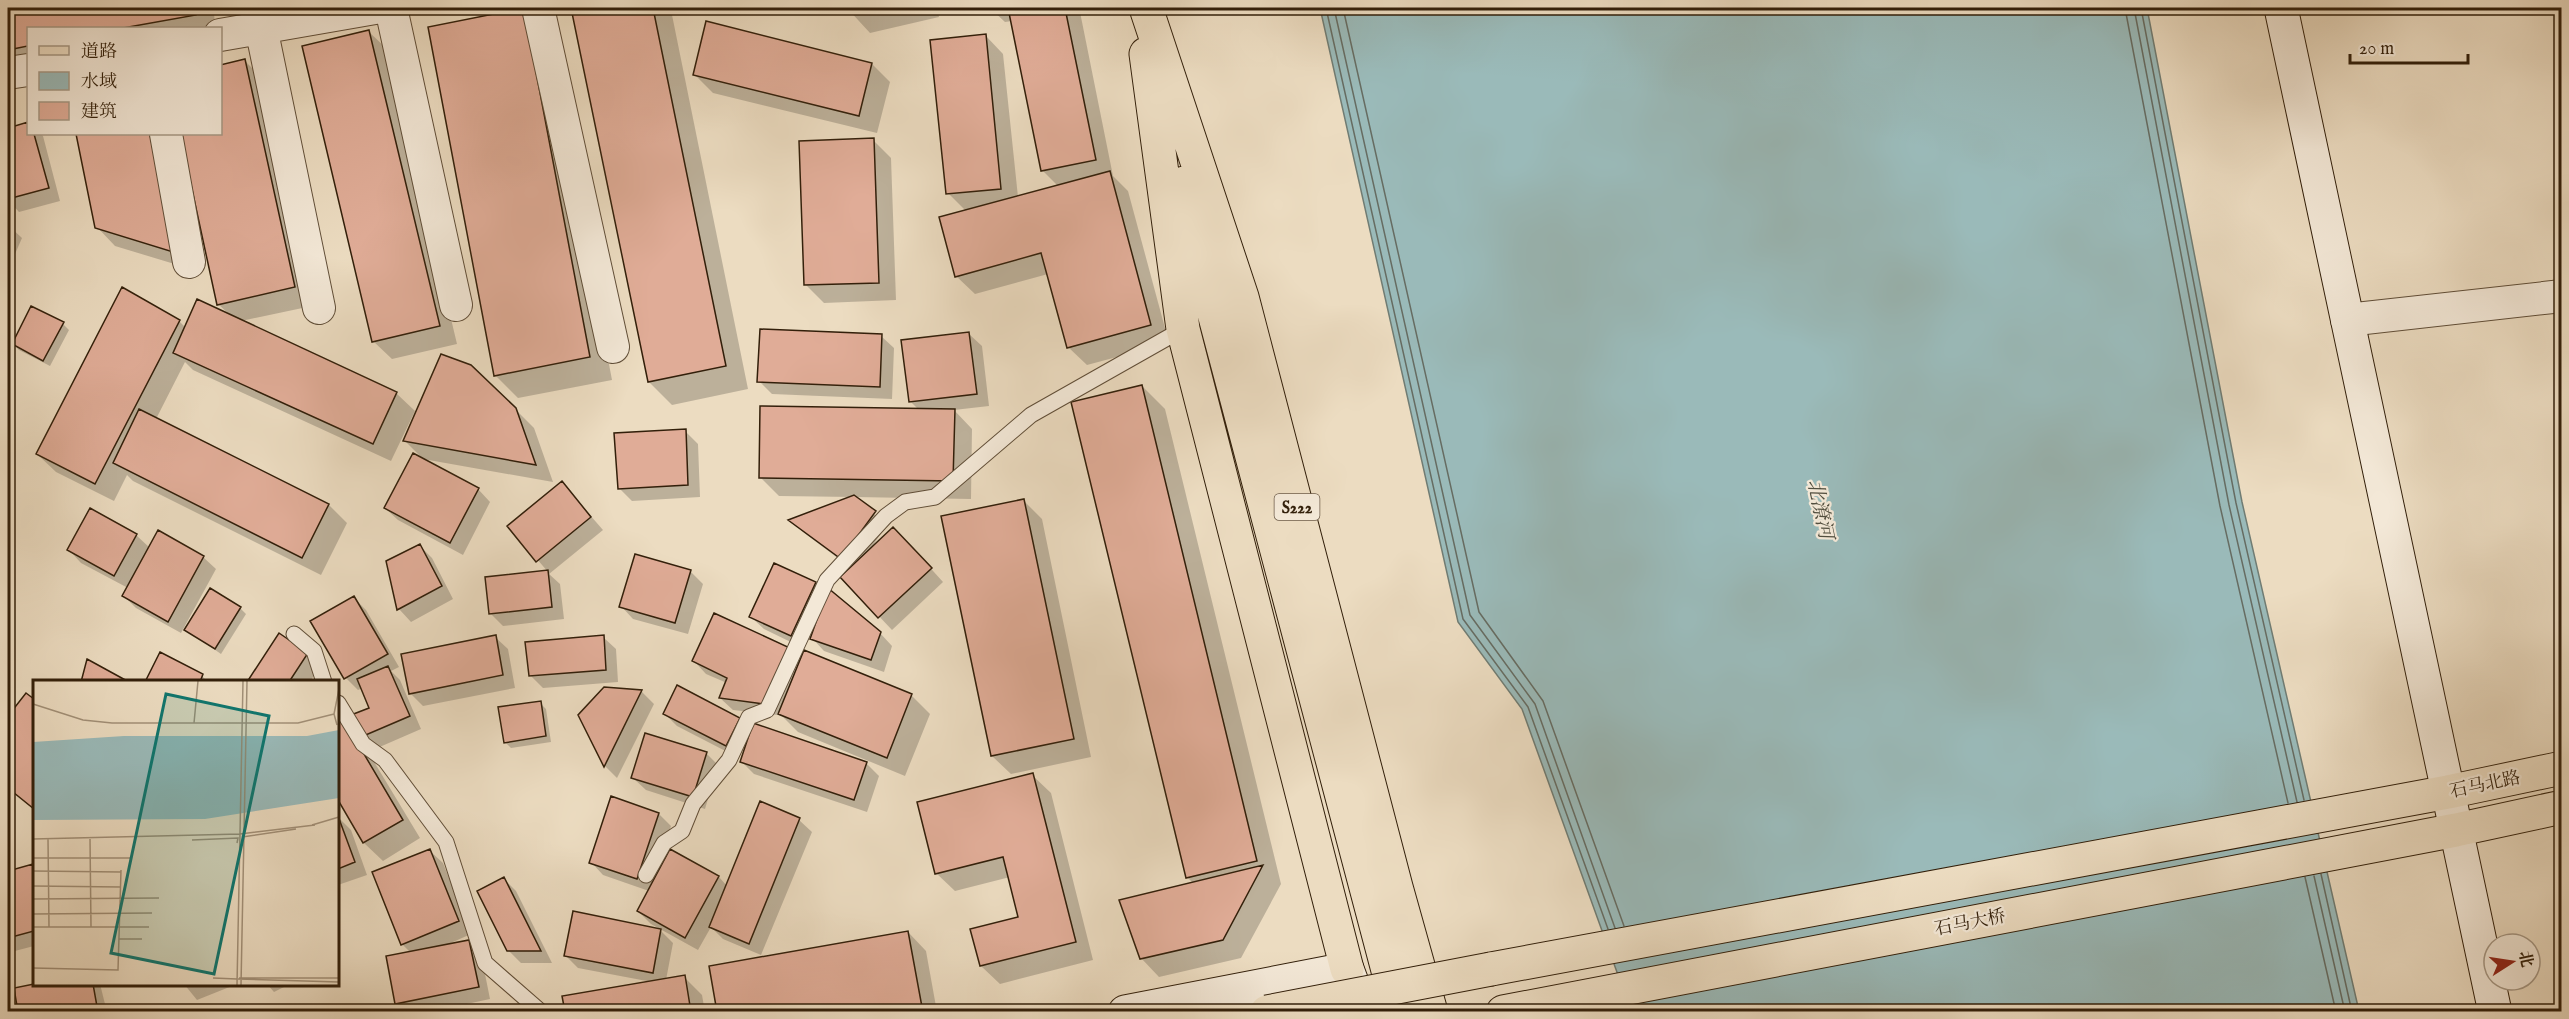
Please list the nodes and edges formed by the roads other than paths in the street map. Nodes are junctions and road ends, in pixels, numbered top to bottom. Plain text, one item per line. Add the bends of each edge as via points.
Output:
1 (375, 8) edge
2 (391, 8) edge
3 (538, 8) edge
4 (1143, 8) edge
5 (2281, 8) edge
6 (259, 17) edge
7 (222, 34) edge
8 (27, 70) edge
9 (8, 73) edge
10 (166, 135) edge
11 (189, 262) dead end
12 (2562, 296) edge
13 (456, 305) dead end
14 (320, 308) dead end
15 (2348, 320) junction
16 (1183, 329) junction
17 (613, 347) dead end
18 (294, 634) dead end
19 (322, 680) edge
20 (339, 705) edge
21 (2562, 768) edge
22 (2448, 792) junction
23 (2562, 807) edge
24 (2445, 832) junction
25 (646, 875) dead end
26 (1347, 969) junction
27 (1411, 998) edge
28 (540, 1011) edge
29 (1125, 1011) edge
30 (1267, 1011) edge
31 (1363, 1011) edge
32 (1504, 1011) edge
33 (2495, 1011) edge

1 - 6 street
2 - 13 street
3 - 17 street
4 - 16 main road
4 - 27 main road, S222 via 1242,297
5 - 15 street
6 - 7 street
6 - 14 street
8 - 9 street
10 - 11 street
12 - 15 street
15 - 22 street
16 - 25 lane via 1032,415 935,497 905,502 886,516 826,580 767,710 749,717 729,760 693,804 682,831 664,843
16 - 26 main road
18 - 19 lane via 314,651
20 - 28 lane via 363,744 385,760 446,842 485,963
21 - 22 main road, 石马北路
22 - 24 street
22 - 27 main road, 石马北路, bridge via 1491,969
23 - 24 main road
24 - 32 main road, 石马大桥
24 - 33 street
26 - 29 street
26 - 31 street
27 - 30 main road, bridge

